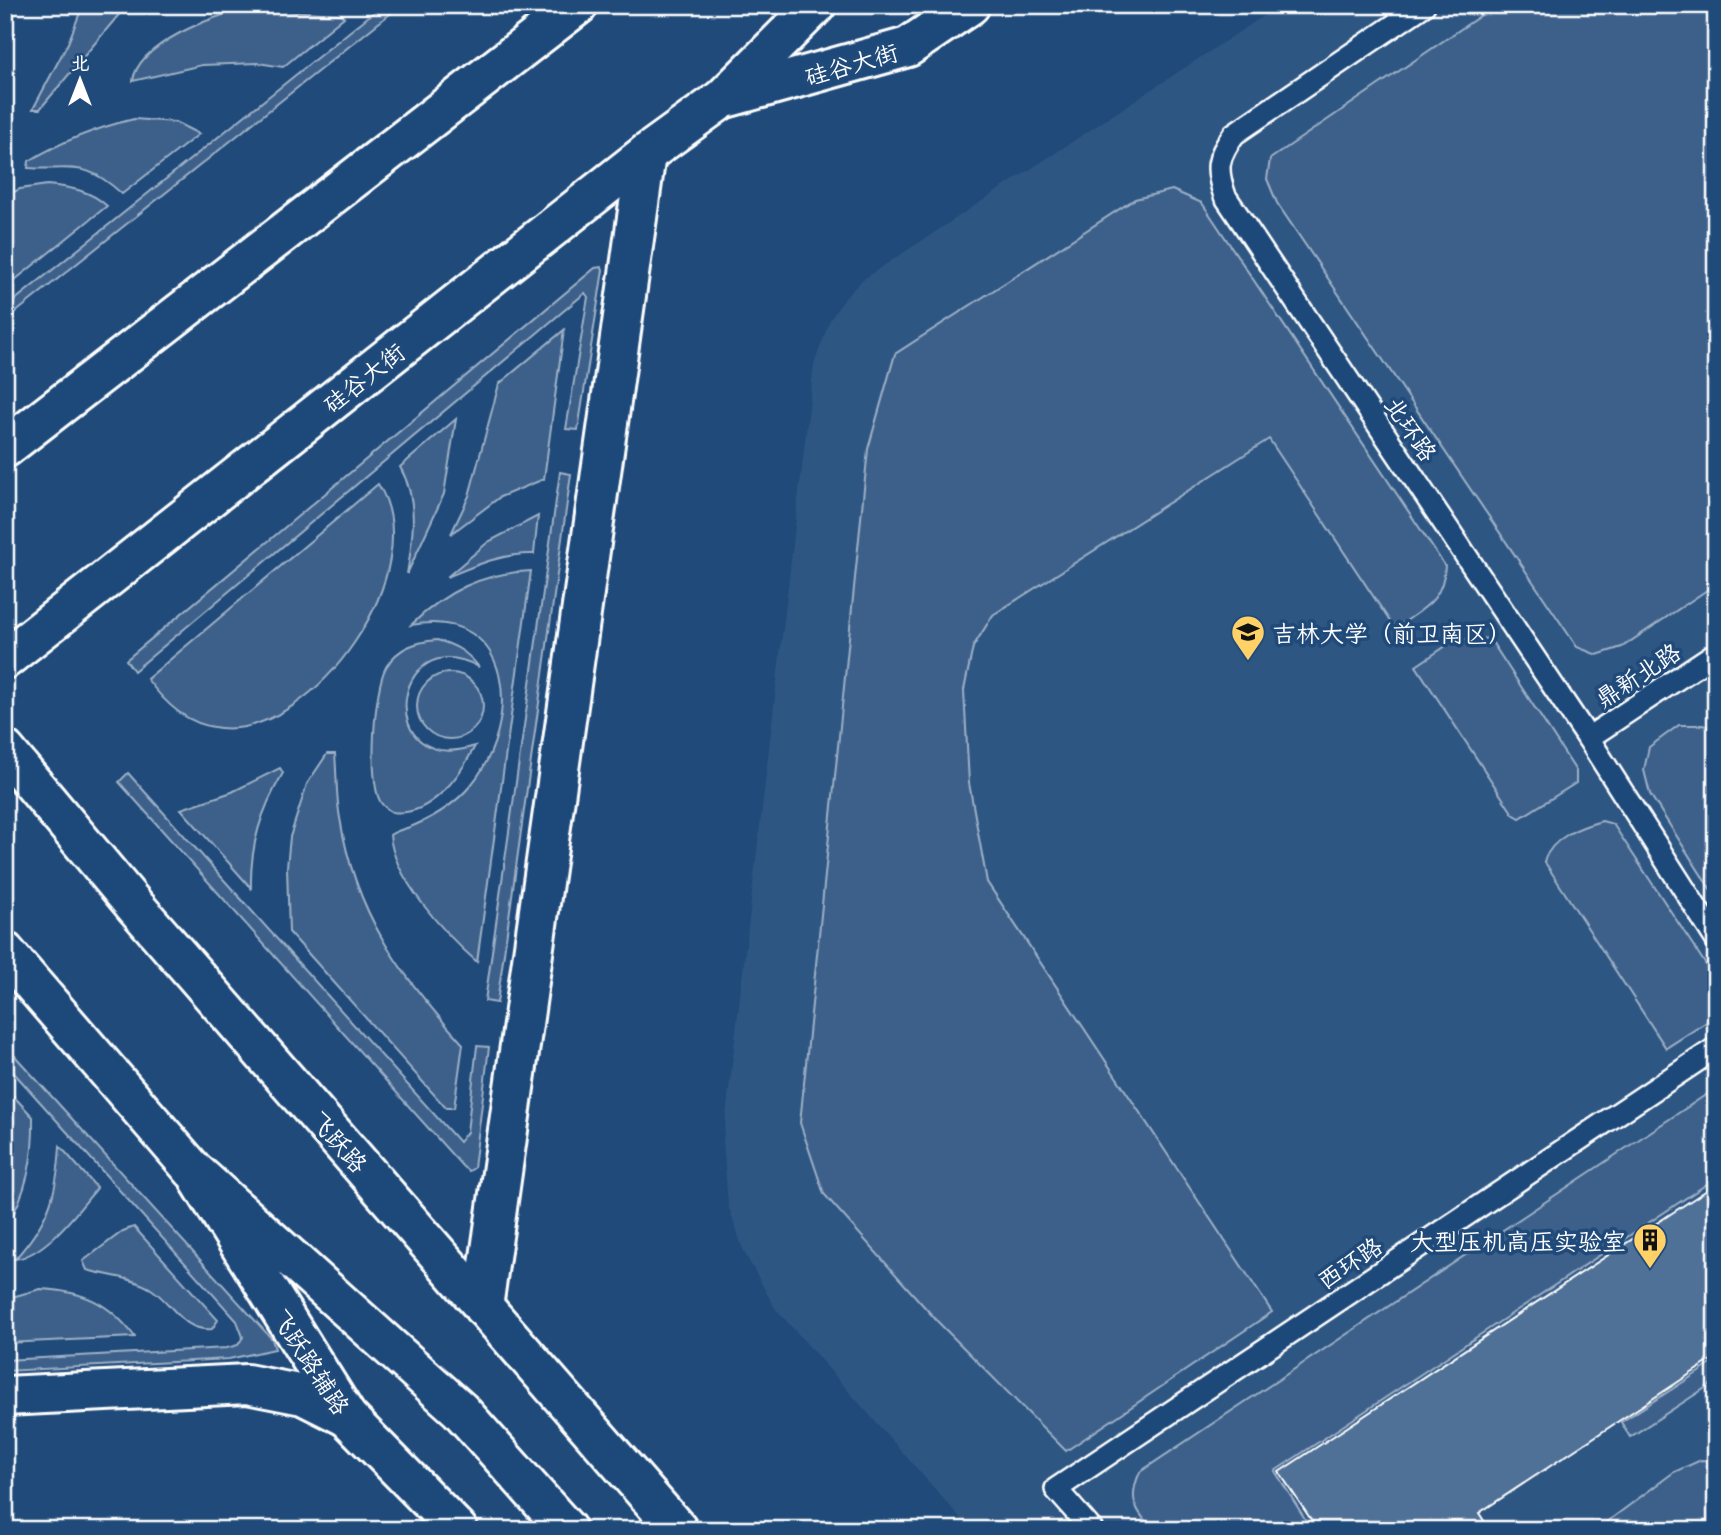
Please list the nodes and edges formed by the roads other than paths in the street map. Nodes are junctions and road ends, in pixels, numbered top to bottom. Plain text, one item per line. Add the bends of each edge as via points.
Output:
1 (578, 5) edge
2 (816, 5) edge
3 (970, 5) edge
4 (1424, 5) edge
5 (722, 99) junction
6 (646, 154) junction
7 (5, 449) edge
8 (5, 659) edge
9 (1713, 660) edge
10 (1588, 738) junction
11 (5, 750) edge
12 (1716, 939) edge
13 (5, 953) edge
14 (1716, 1048) edge
15 (193, 1170) junction
16 (483, 1307) junction
17 (5, 1396) edge
18 (347, 1417) junction
19 (458, 1530) edge
20 (567, 1530) edge
21 (678, 1530) edge
22 (1092, 1530) edge

1 - 7 main road
2 - 5 main road, 硅谷大街
3 - 5 main road, 硅谷大街 via 908,47
4 - 10 lane, 北环路 via 1234,135 1220,153 1218,176 1226,196
5 - 6 main road, 硅谷大街
6 - 8 main road, 硅谷大街
6 - 16 main road
9 - 10 lane, 鼎新北路
10 - 12 lane, 北环路
11 - 16 main road, 飞跃路
13 - 15 main road
14 - 22 lane, 西环路 via 1056,1489
15 - 18 main road, 飞跃路辅路
15 - 20 main road via 460,1410
16 - 21 main road, 飞跃路
17 - 18 main road via 247,1384 303,1395
18 - 19 main road, 飞跃路辅路

